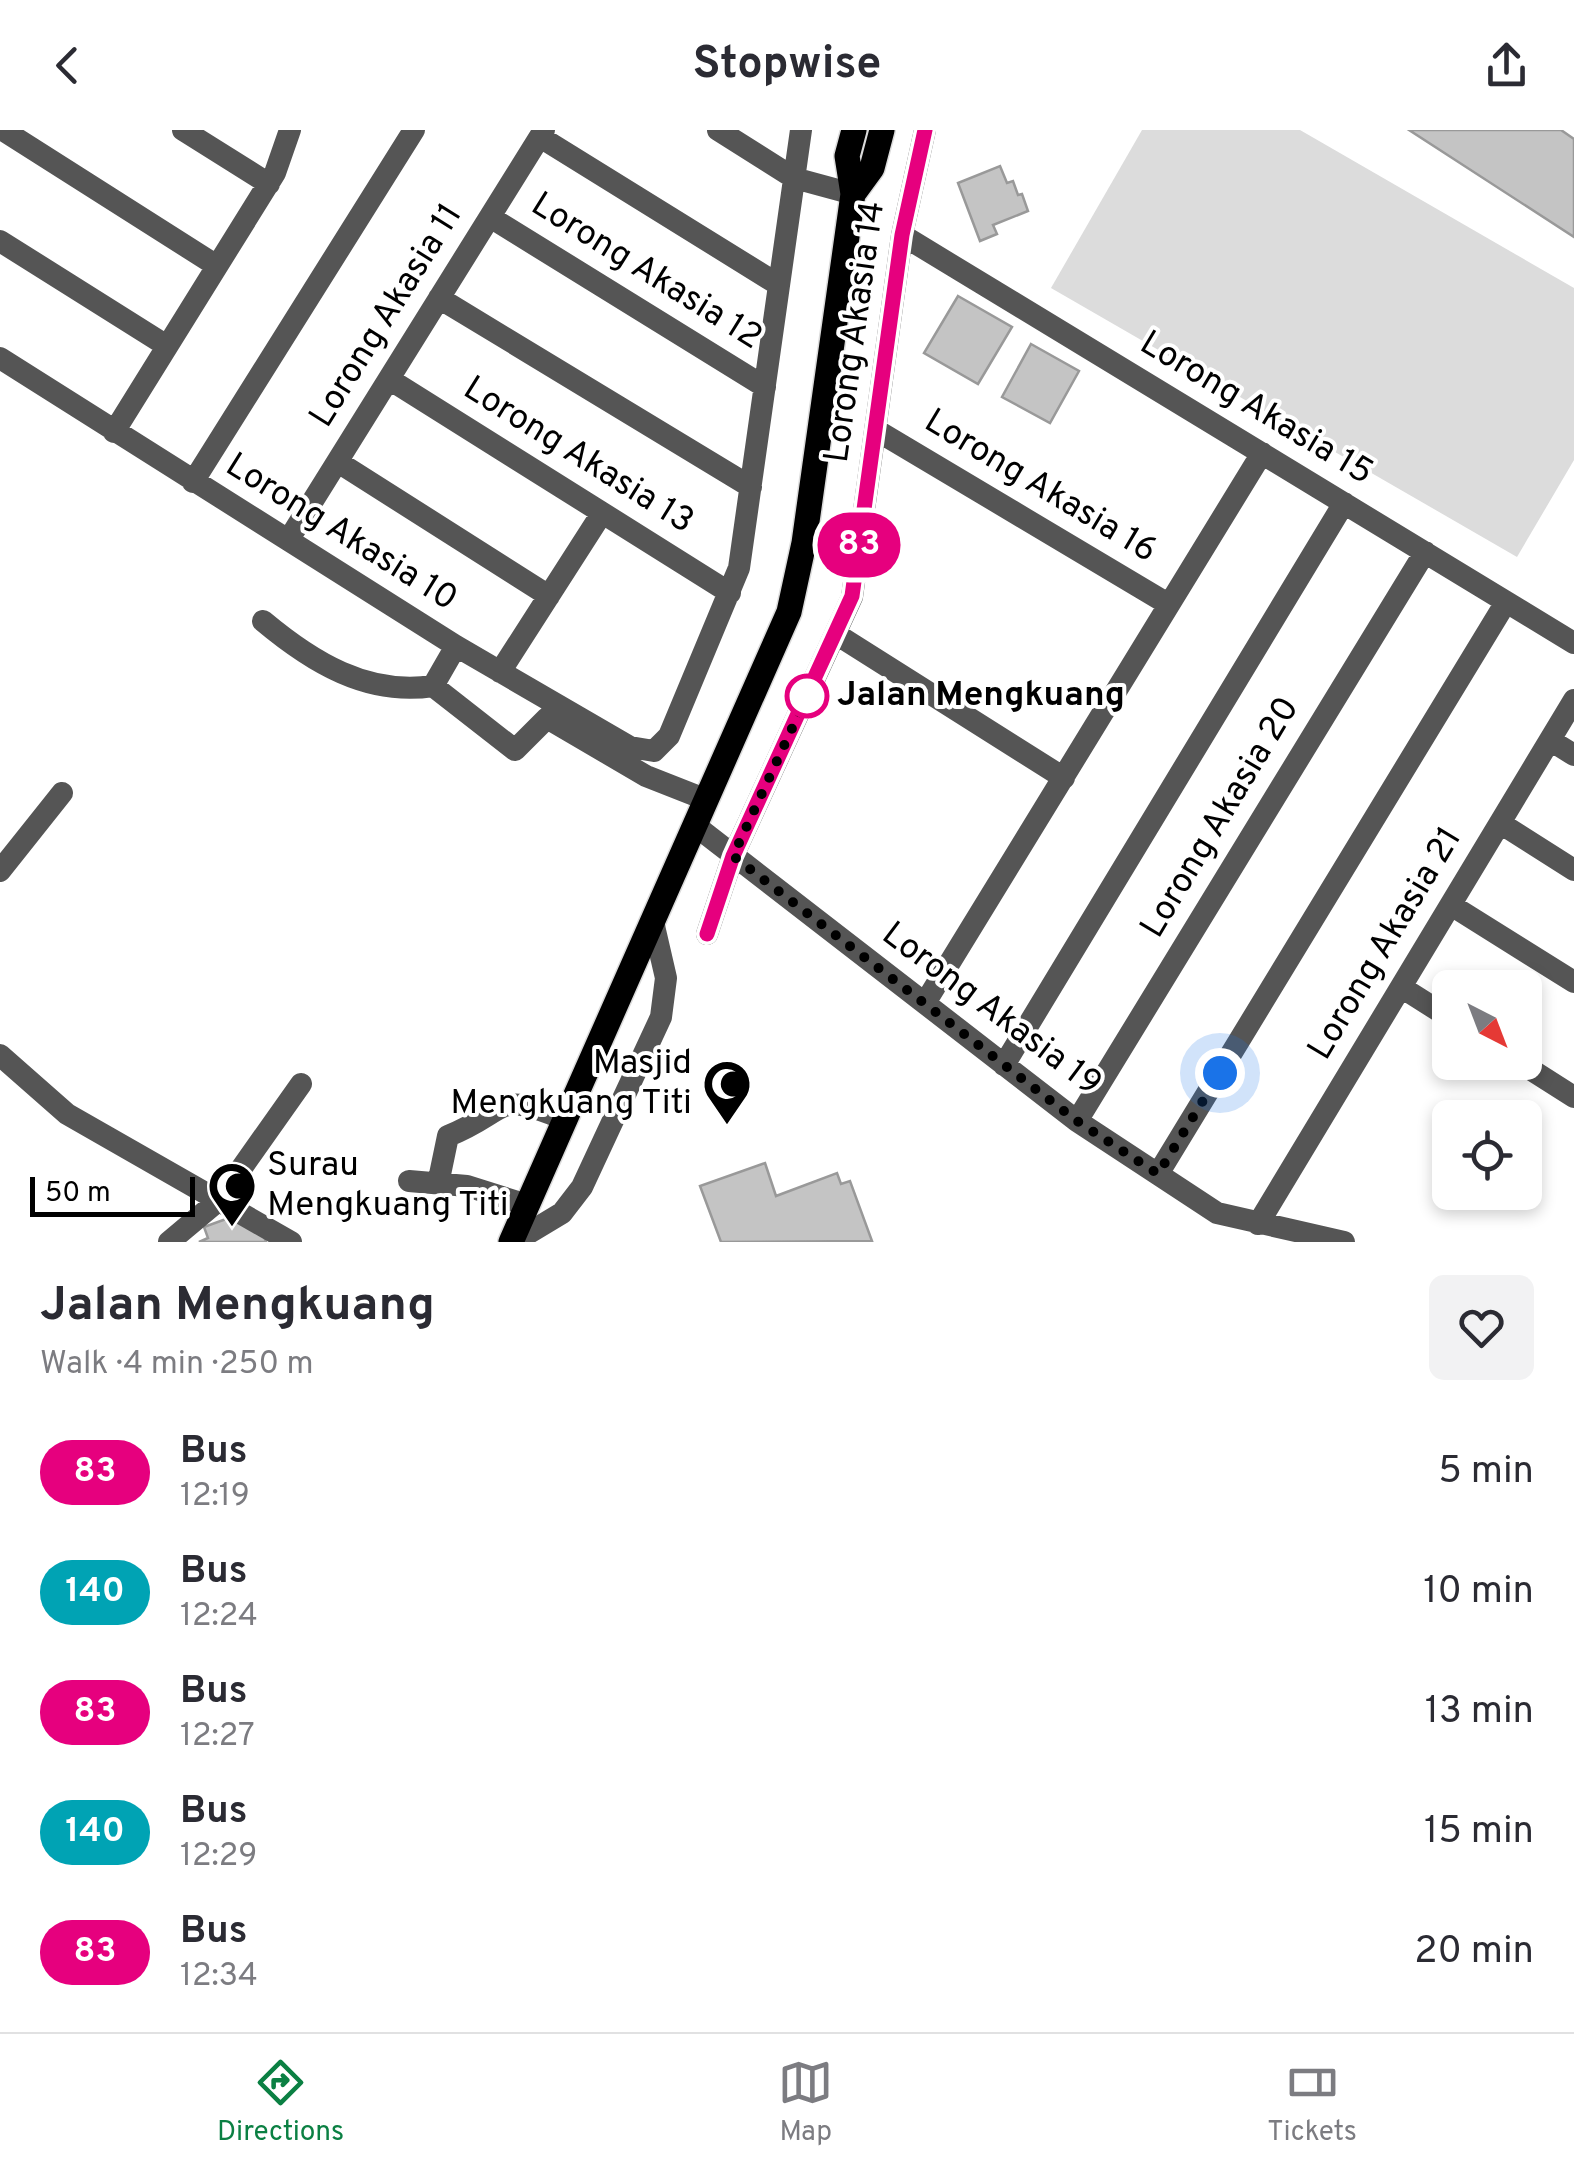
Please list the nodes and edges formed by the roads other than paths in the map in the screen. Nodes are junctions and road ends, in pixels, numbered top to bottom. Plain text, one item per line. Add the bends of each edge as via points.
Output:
1 (3, 130) edge
2 (183, 130) edge
3 (290, 130) edge
4 (414, 130) edge
5 (718, 130) edge
6 (802, 130) edge
7 (854, 130) edge
8 (882, 130) edge
9 (925, 130) edge
10 (542, 134) edge
11 (794, 178) junction
12 (269, 184) junction
13 (854, 194) junction
14 (490, 217) junction
15 (902, 235) junction
16 (0, 241) edge
17 (217, 266) junction
18 (780, 284) junction
19 (439, 298) junction
20 (167, 346) junction
21 (0, 358) edge
22 (389, 380) junction
23 (765, 387) junction
24 (876, 430) junction
25 (114, 432) junction
26 (1262, 454) junction
27 (338, 462) junction
28 (193, 482) junction
29 (751, 488) junction
30 (1344, 503) junction
31 (602, 513) junction
32 (289, 540) junction
33 (1425, 552) junction
34 (730, 593) junction
35 (549, 596) junction
36 (1506, 602) junction
37 (1168, 604) junction
38 (263, 620) dead end
39 (836, 634) junction
40 (1574, 643) edge
41 (456, 646) junction
42 (500, 672) junction
43 (433, 686) junction
44 (1574, 700) edge
45 (1550, 740) junction
46 (1574, 754) edge
47 (1064, 778) junction
48 (62, 794) dead end
49 (707, 800) junction
50 (1500, 823) junction
51 (697, 827) junction
52 (733, 856) junction
53 (1574, 870) edge
54 (0, 871) edge
55 (1450, 904) junction
56 (654, 926) junction
57 (707, 934) dead end
58 (1574, 982) edge
59 (1401, 987) junction
60 (925, 1004) junction
61 (1432, 1007) edge
62 (0, 1055) edge
63 (1004, 1065) junction
64 (1542, 1077) edge
65 (301, 1084) dead end
66 (1574, 1098) edge
67 (566, 1120) junction
68 (1077, 1121) junction
69 (1158, 1174) junction
70 (409, 1181) dead end
71 (438, 1184) junction
72 (219, 1200) junction
73 (527, 1205) junction
74 (1269, 1231) edge
75 (512, 1241) edge
76 (170, 1242) edge
77 (292, 1242) edge
78 (1344, 1242) edge

1 - 17 street
2 - 12 street
3 - 12 street
4 - 28 street
5 - 11 street
6 - 11 street
7 - 13 main road via 847,156
8 - 13 main road via 872,168
9 - 15 street, Lorong Akasia 14
10 - 14 street, Lorong Akasia 11
10 - 18 street
11 - 13 street
11 - 18 street
12 - 17 street
13 - 49 main road via 789,612
14 - 19 street, Lorong Akasia 11
14 - 23 street, Lorong Akasia 12
15 - 24 street, Lorong Akasia 14
15 - 26 street, Lorong Akasia 15
16 - 20 street
17 - 20 street
18 - 23 street
19 - 22 street, Lorong Akasia 11
19 - 29 street
20 - 25 street
21 - 25 street, Lorong Akasia 10
22 - 27 street, Lorong Akasia 11
22 - 31 street, Lorong Akasia 13
23 - 29 street
24 - 37 street, Lorong Akasia 16
24 - 39 street, Lorong Akasia 14 via 852,596
25 - 28 street, Lorong Akasia 10
26 - 30 street, Lorong Akasia 15
26 - 37 street
27 - 32 street, Lorong Akasia 11
27 - 35 street
28 - 32 street, Lorong Akasia 10
29 - 34 street
30 - 33 street, Lorong Akasia 15
30 - 63 street
31 - 34 street, Lorong Akasia 13
31 - 35 street
32 - 41 street, Lorong Akasia 10
33 - 36 street, Lorong Akasia 15
33 - 68 street, Lorong Akasia 20
34 - 42 street, Lorong Akasia 10 via 670,736 654,751 630,747
35 - 42 street
36 - 40 street, Lorong Akasia 15
36 - 69 street
37 - 47 street
38 - 43 street via 300,652 376,688
39 - 47 street
39 - 52 street, Lorong Akasia 14
41 - 42 street, Lorong Akasia 10
41 - 43 street
43 - 49 street via 515,750 546,718 646,776
44 - 45 street, Lorong Akasia 21
45 - 46 street
45 - 50 street, Lorong Akasia 21
47 - 60 street
48 - 54 street
49 - 51 main road
50 - 53 street
50 - 55 street, Lorong Akasia 21
51 - 52 street, Lorong Akasia 19
51 - 56 main road
52 - 57 street, Lorong Akasia 14
52 - 60 street, Lorong Akasia 19
55 - 58 street
55 - 59 street, Lorong Akasia 21
56 - 67 main road
56 - 75 street via 666,978 660,1017 582,1187 562,1214
59 - 61 street
59 - 74 street, Lorong Akasia 21
60 - 63 street, Lorong Akasia 19
62 - 72 street via 67,1114
63 - 68 street, Lorong Akasia 19
64 - 66 street
65 - 72 street
67 - 71 street via 506,1102 448,1136
67 - 73 main road
68 - 69 street, Lorong Akasia 19
69 - 74 street, Lorong Akasia 19 via 1217,1213
70 - 71 street
71 - 73 street
72 - 76 street
72 - 77 street
73 - 75 main road
74 - 78 street, Lorong Akasia 19

